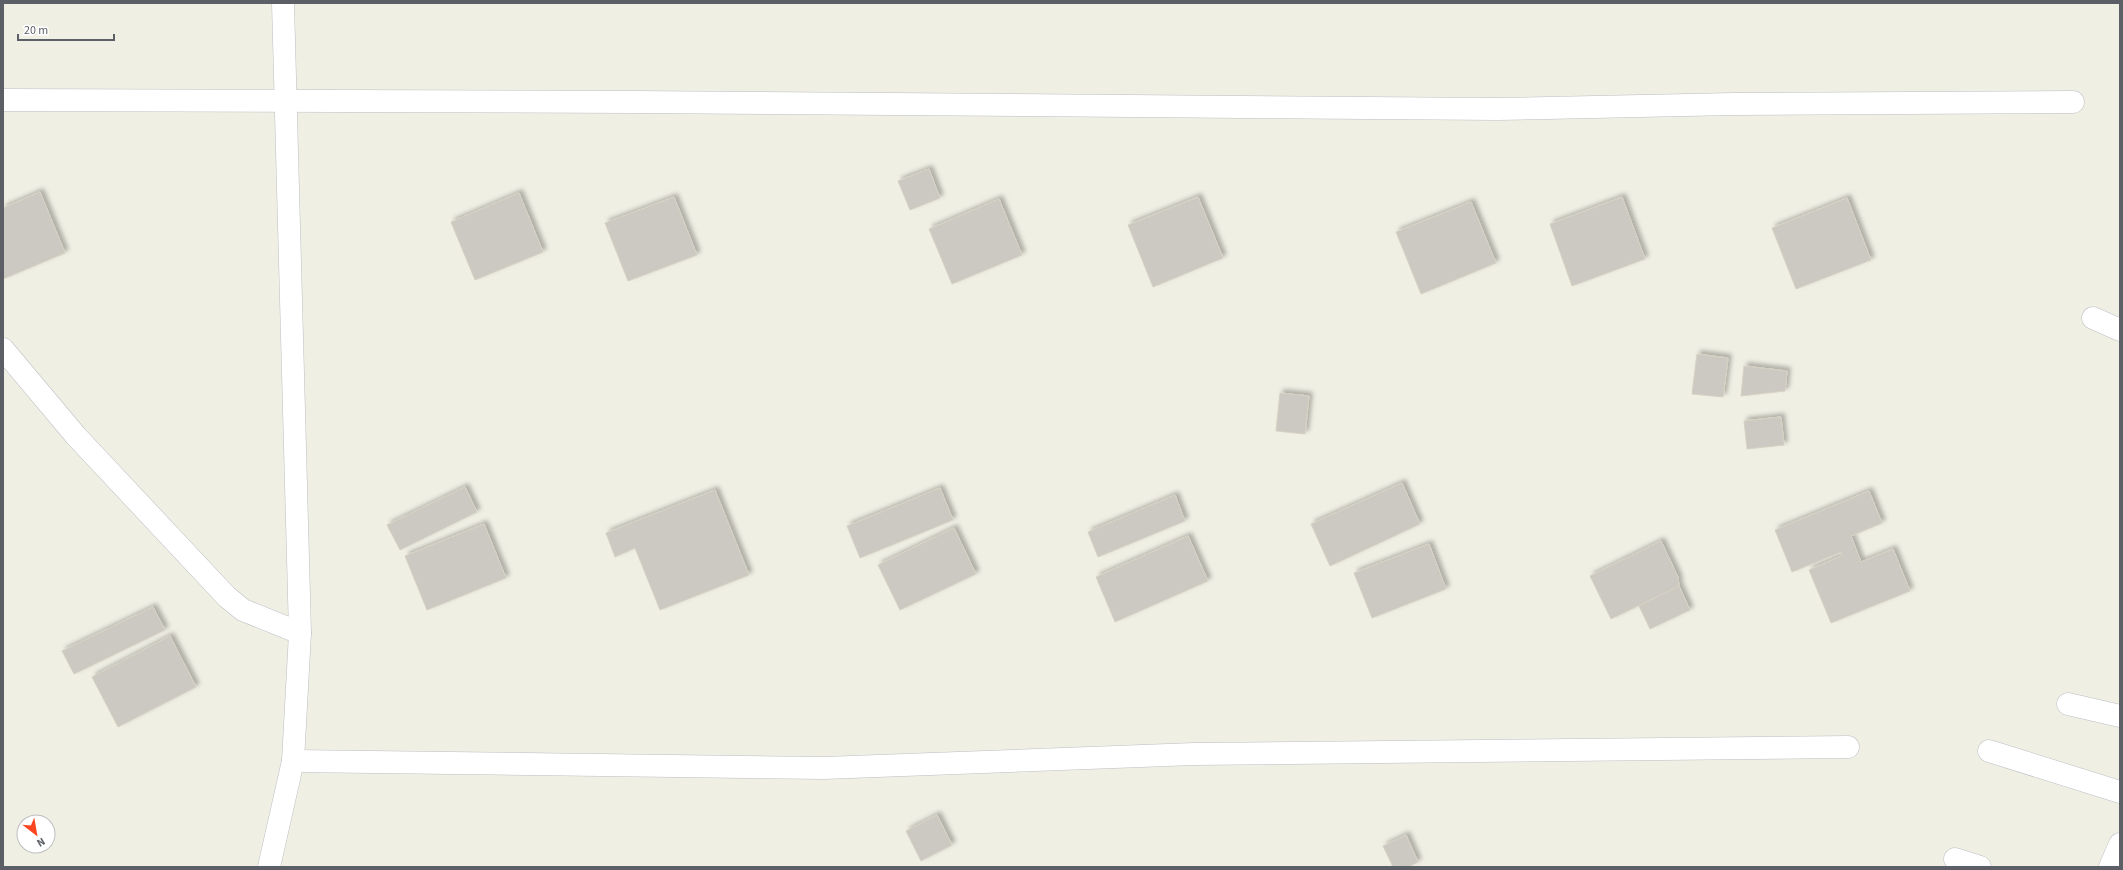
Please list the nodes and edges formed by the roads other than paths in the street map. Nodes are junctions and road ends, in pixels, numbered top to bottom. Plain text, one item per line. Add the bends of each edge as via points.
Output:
1 (283, 3) edge
2 (3, 100) edge
3 (285, 100) junction
4 (2073, 102) dead end
5 (2093, 318) dead end
6 (2120, 330) edge
7 (3, 349) edge
8 (300, 633) junction
9 (2068, 704) dead end
10 (2120, 716) edge
11 (1848, 747) dead end
12 (1989, 751) dead end
13 (293, 761) junction
14 (2120, 792) edge
15 (2120, 844) edge
16 (1955, 859) dead end
17 (269, 867) edge
18 (1980, 867) edge
19 (2110, 867) edge

1 - 3 street
2 - 3 street
3 - 4 street via 1490,109 1734,104
3 - 8 street
5 - 6 street
7 - 8 street via 76,436 228,597 244,610
8 - 13 street
9 - 10 street
11 - 13 street via 1194,754 824,768
12 - 14 street
13 - 17 street
15 - 19 street
16 - 18 street

